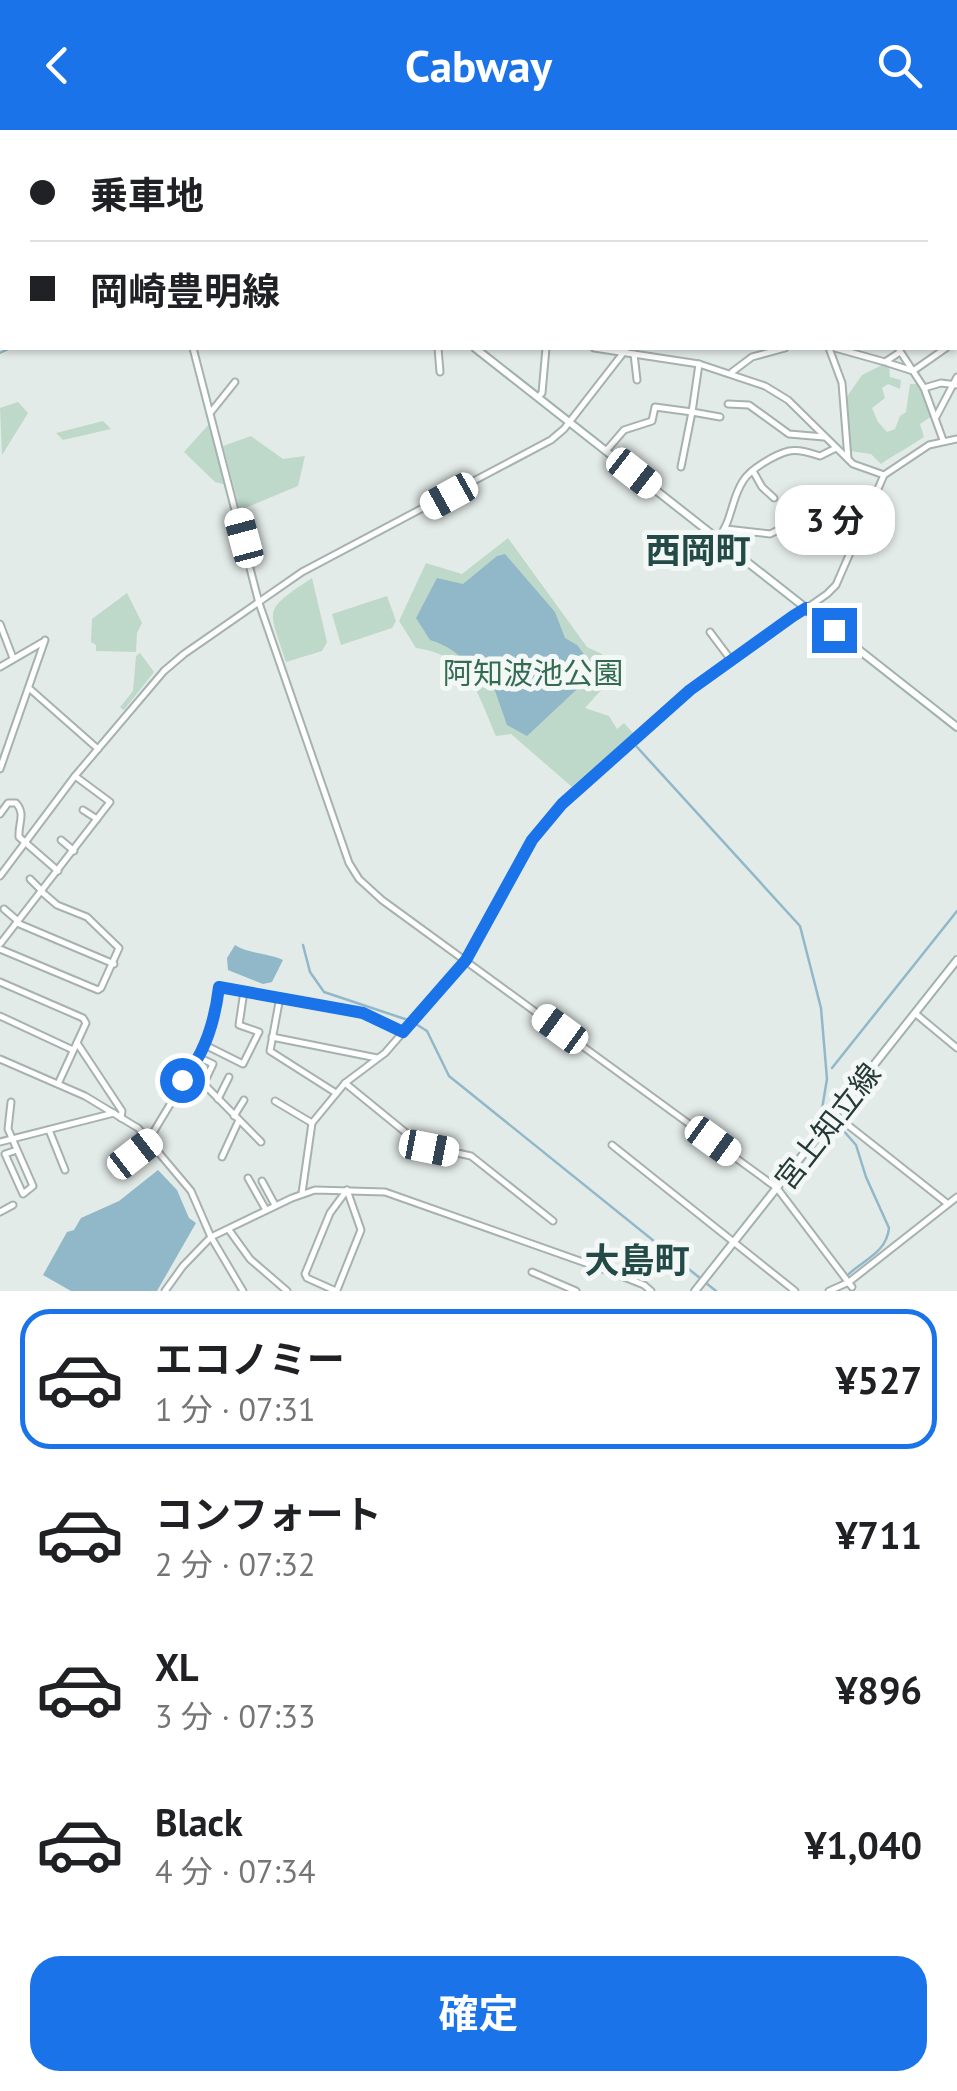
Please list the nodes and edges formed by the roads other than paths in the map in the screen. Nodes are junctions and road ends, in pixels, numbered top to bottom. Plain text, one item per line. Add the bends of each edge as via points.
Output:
1 (194, 350) edge
2 (438, 350) edge
3 (478, 350) edge
4 (546, 350) edge
5 (625, 350) edge
6 (750, 350) edge
7 (778, 350) edge
8 (833, 350) edge
9 (840, 350) edge
10 (899, 350) edge
11 (943, 350) edge
12 (634, 354) junction
13 (752, 357) junction
14 (885, 362) junction
15 (699, 364) junction
16 (914, 371) junction
17 (440, 372) dead end
18 (732, 372) junction
19 (956, 377) edge
20 (636, 380) dead end
21 (235, 382) dead end
22 (955, 385) edge
23 (924, 388) junction
24 (538, 398) junction
25 (728, 404) dead end
26 (211, 412) junction
27 (692, 412) junction
28 (720, 417) dead end
29 (936, 417) junction
30 (569, 422) junction
31 (826, 436) junction
32 (957, 439) edge
33 (943, 440) junction
34 (836, 448) junction
35 (606, 451) junction
36 (848, 459) junction
37 (682, 467) dead end
38 (754, 472) junction
39 (884, 475) junction
40 (774, 498) dead end
41 (872, 500) junction
42 (726, 528) junction
43 (718, 538) junction
44 (258, 603) junction
45 (806, 608) junction
46 (0, 624) edge
47 (710, 632) dead end
48 (14, 659) junction
49 (731, 660) junction
50 (0, 666) edge
51 (30, 689) junction
52 (957, 727) edge
53 (98, 749) junction
54 (0, 768) edge
55 (75, 776) junction
56 (82, 810) dead end
57 (0, 814) edge
58 (97, 819) junction
59 (61, 840) dead end
60 (27, 842) junction
61 (74, 851) junction
62 (58, 871) junction
63 (0, 876) edge
64 (30, 880) dead end
65 (42, 892) junction
66 (4, 910) dead end
67 (18, 922) junction
68 (0, 946) edge
69 (466, 960) junction
70 (957, 960) edge
71 (114, 964) junction
72 (0, 982) edge
73 (244, 991) junction
74 (280, 997) junction
75 (916, 1014) junction
76 (0, 1016) edge
77 (403, 1032) junction
78 (272, 1037) junction
79 (204, 1045) junction
80 (75, 1046) junction
81 (957, 1048) edge
82 (198, 1057) junction
83 (376, 1058) junction
84 (0, 1059) edge
85 (192, 1070) junction
86 (228, 1077) dead end
87 (345, 1083) junction
88 (58, 1084) junction
89 (204, 1084) junction
90 (336, 1093) junction
91 (218, 1099) junction
92 (244, 1100) dead end
93 (276, 1101) dead end
94 (12, 1102) dead end
95 (834, 1114) junction
96 (118, 1115) junction
97 (236, 1118) junction
98 (312, 1123) junction
99 (49, 1130) junction
100 (12, 1139) junction
101 (150, 1140) junction
102 (0, 1142) edge
103 (261, 1142) dead end
104 (612, 1145) dead end
105 (16, 1150) dead end
106 (222, 1156) dead end
107 (119, 1166) dead end
108 (65, 1170) dead end
109 (248, 1178) dead end
110 (262, 1181) dead end
111 (777, 1188) junction
112 (347, 1190) junction
113 (302, 1193) junction
114 (957, 1196) edge
115 (948, 1204) junction
116 (13, 1205) dead end
117 (276, 1206) junction
118 (266, 1211) junction
119 (0, 1212) edge
120 (553, 1220) dead end
121 (229, 1230) junction
122 (211, 1238) junction
123 (733, 1242) junction
124 (532, 1272) dead end
125 (846, 1283) edge
126 (832, 1289) edge
127 (165, 1291) edge
128 (242, 1291) edge
129 (286, 1291) edge
130 (336, 1291) edge
131 (576, 1291) edge
132 (650, 1291) edge
133 (695, 1291) edge
134 (795, 1291) edge

1 - 26 street
2 - 17 street
3 - 24 main road
4 - 24 street
5 - 12 street
5 - 30 street
6 - 13 street
7 - 13 street
8 - 36 street
9 - 14 street
10 - 14 street
10 - 16 street
11 - 16 street
12 - 15 street
12 - 20 street
13 - 18 street
14 - 16 street
15 - 18 street
15 - 27 street
16 - 23 street
18 - 31 street via 788,400
19 - 22 street
21 - 26 street
22 - 23 street
22 - 29 street
23 - 29 street
24 - 30 main road
25 - 31 street via 749,405 789,434
26 - 44 street
27 - 28 street
27 - 35 street via 655,407 652,422 624,430
27 - 37 street
29 - 33 street
30 - 35 main road
30 - 44 street via 551,440 302,572
31 - 34 street
32 - 33 street
33 - 39 street
34 - 36 street
34 - 38 street via 820,456 786,452
35 - 43 main road
36 - 39 street
38 - 40 street
38 - 42 street via 744,479
39 - 41 street
41 - 42 street via 844,498 770,534
41 - 45 street via 836,585
42 - 43 street
43 - 45 main road
44 - 53 street via 164,671
44 - 69 street via 348,864 382,900
45 - 49 street
45 - 52 main road
46 - 48 street
47 - 49 street
48 - 50 street
48 - 51 street via 45,640
49 - 69 street via 548,818
51 - 53 street
51 - 54 street
53 - 55 street
55 - 58 street via 110,802
55 - 60 street
56 - 58 street
57 - 60 street via 8,803 22,809 19,837
58 - 61 street
59 - 61 street
60 - 62 street
60 - 63 street
61 - 62 street
62 - 65 street
64 - 65 street
65 - 67 street
65 - 71 street via 87,916 120,950
66 - 67 street
67 - 68 street
67 - 71 street
68 - 71 street via 98,990
69 - 77 street
69 - 111 street
70 - 75 main road, 宮上知立線
72 - 80 street via 84,1018
73 - 74 street
73 - 79 street via 219,987
73 - 79 street via 239,1024 259,1032 243,1064
74 - 77 street via 363,1013
74 - 78 street
75 - 81 street
75 - 95 main road, 宮上知立線
76 - 80 street
77 - 83 street
78 - 83 street
78 - 90 street via 272,1054
79 - 82 street
80 - 88 street
80 - 96 street
82 - 85 street
82 - 89 street via 213,1064
83 - 87 street
84 - 88 street
85 - 89 street
85 - 101 street
86 - 91 street
87 - 90 street
87 - 120 street via 421,1145 471,1156
88 - 96 street
89 - 91 street
90 - 98 street
91 - 97 street
92 - 97 street
93 - 98 street
94 - 100 street
95 - 111 main road, 宮上知立線
95 - 115 street
96 - 99 street
96 - 101 street
97 - 103 street
97 - 106 street
98 - 113 street
99 - 100 street
99 - 108 street
100 - 102 street
100 - 105 street via 33,1186 23,1194 5,1154
101 - 107 street
101 - 122 street via 192,1190
104 - 123 street
109 - 118 street
110 - 117 street
111 - 123 main road, 宮上知立線
111 - 125 street
112 - 113 street
112 - 130 street via 361,1230
112 - 130 street via 305,1274
112 - 132 street via 401,1197
113 - 117 street
114 - 115 street
115 - 125 street
116 - 119 street
117 - 118 street
118 - 121 street
121 - 122 street
121 - 129 street
122 - 127 street
122 - 128 street
123 - 133 main road, 宮上知立線
123 - 134 street
124 - 131 street
125 - 126 street

